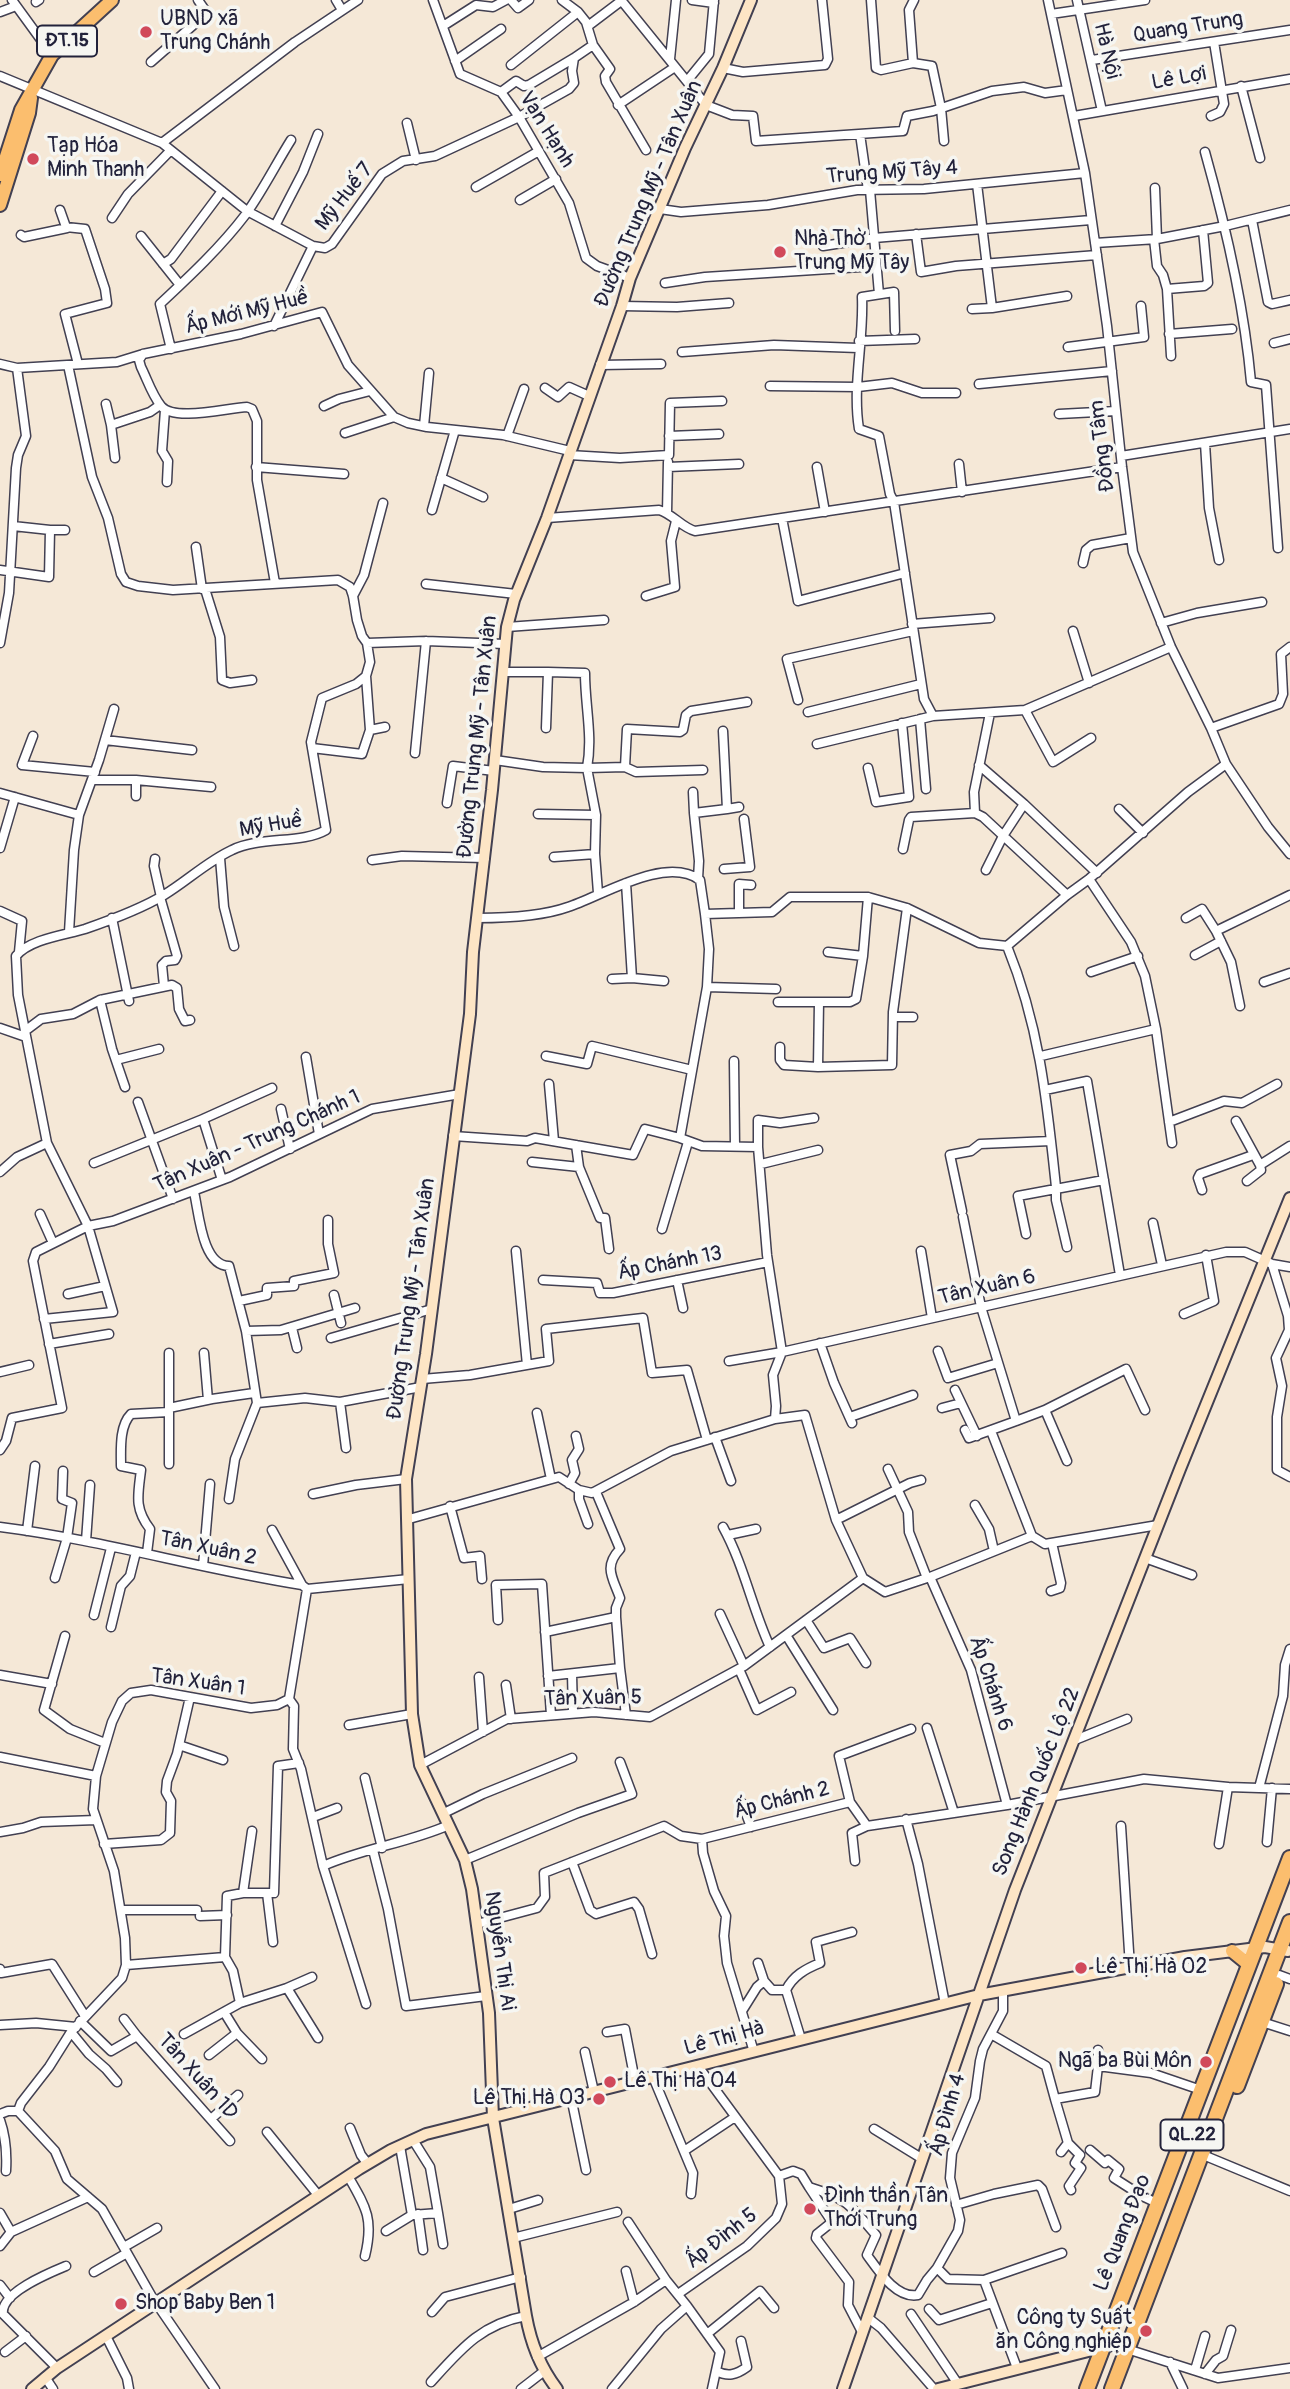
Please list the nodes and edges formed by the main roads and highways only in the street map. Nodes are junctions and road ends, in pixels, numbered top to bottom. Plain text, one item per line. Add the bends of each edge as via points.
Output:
1 (113, 0) edge
2 (32, 91) junction
3 (0, 175) edge
4 (0, 205) edge
5 (1290, 1857) edge
6 (1290, 1882) edge
7 (1290, 1922) edge
8 (1275, 1948) edge
9 (1233, 1951) road end
10 (1248, 1964) junction
11 (1284, 1977) edge
12 (1108, 2346) junction
13 (1131, 2350) junction
14 (1087, 2389) edge
15 (1095, 2389) edge
16 (1112, 2389) edge
17 (1119, 2389) edge

1 - 2 main road, ĐT.15 via 52,55
2 - 3 main road, ĐT.15 via 21,110
2 - 4 main road, ĐT.15
5 - 8 highway, Lê Quang Đạo / QL.22
6 - 8 highway, Lê Quang Đạo / QL.22
7 - 8 highway, Lê Quang Đạo / QL.22
8 - 10 highway, Lê Quang Đạo / QL.22
8 - 11 highway, Lê Quang Đạo / QL.22
8 - 12 highway, Lê Quang Đạo / QL.22
8 - 13 highway, Lê Quang Đạo / QL.22
9 - 10 main road
10 - 12 highway, Lê Quang Đạo / QL.22
11 - 13 highway, Lê Quang Đạo / QL.22
12 - 14 highway, Lê Quang Đạo / QL.22
12 - 15 highway, Lê Quang Đạo / QL.22
13 - 16 highway, Lê Quang Đạo / QL.22
13 - 17 highway, Lê Quang Đạo / QL.22

